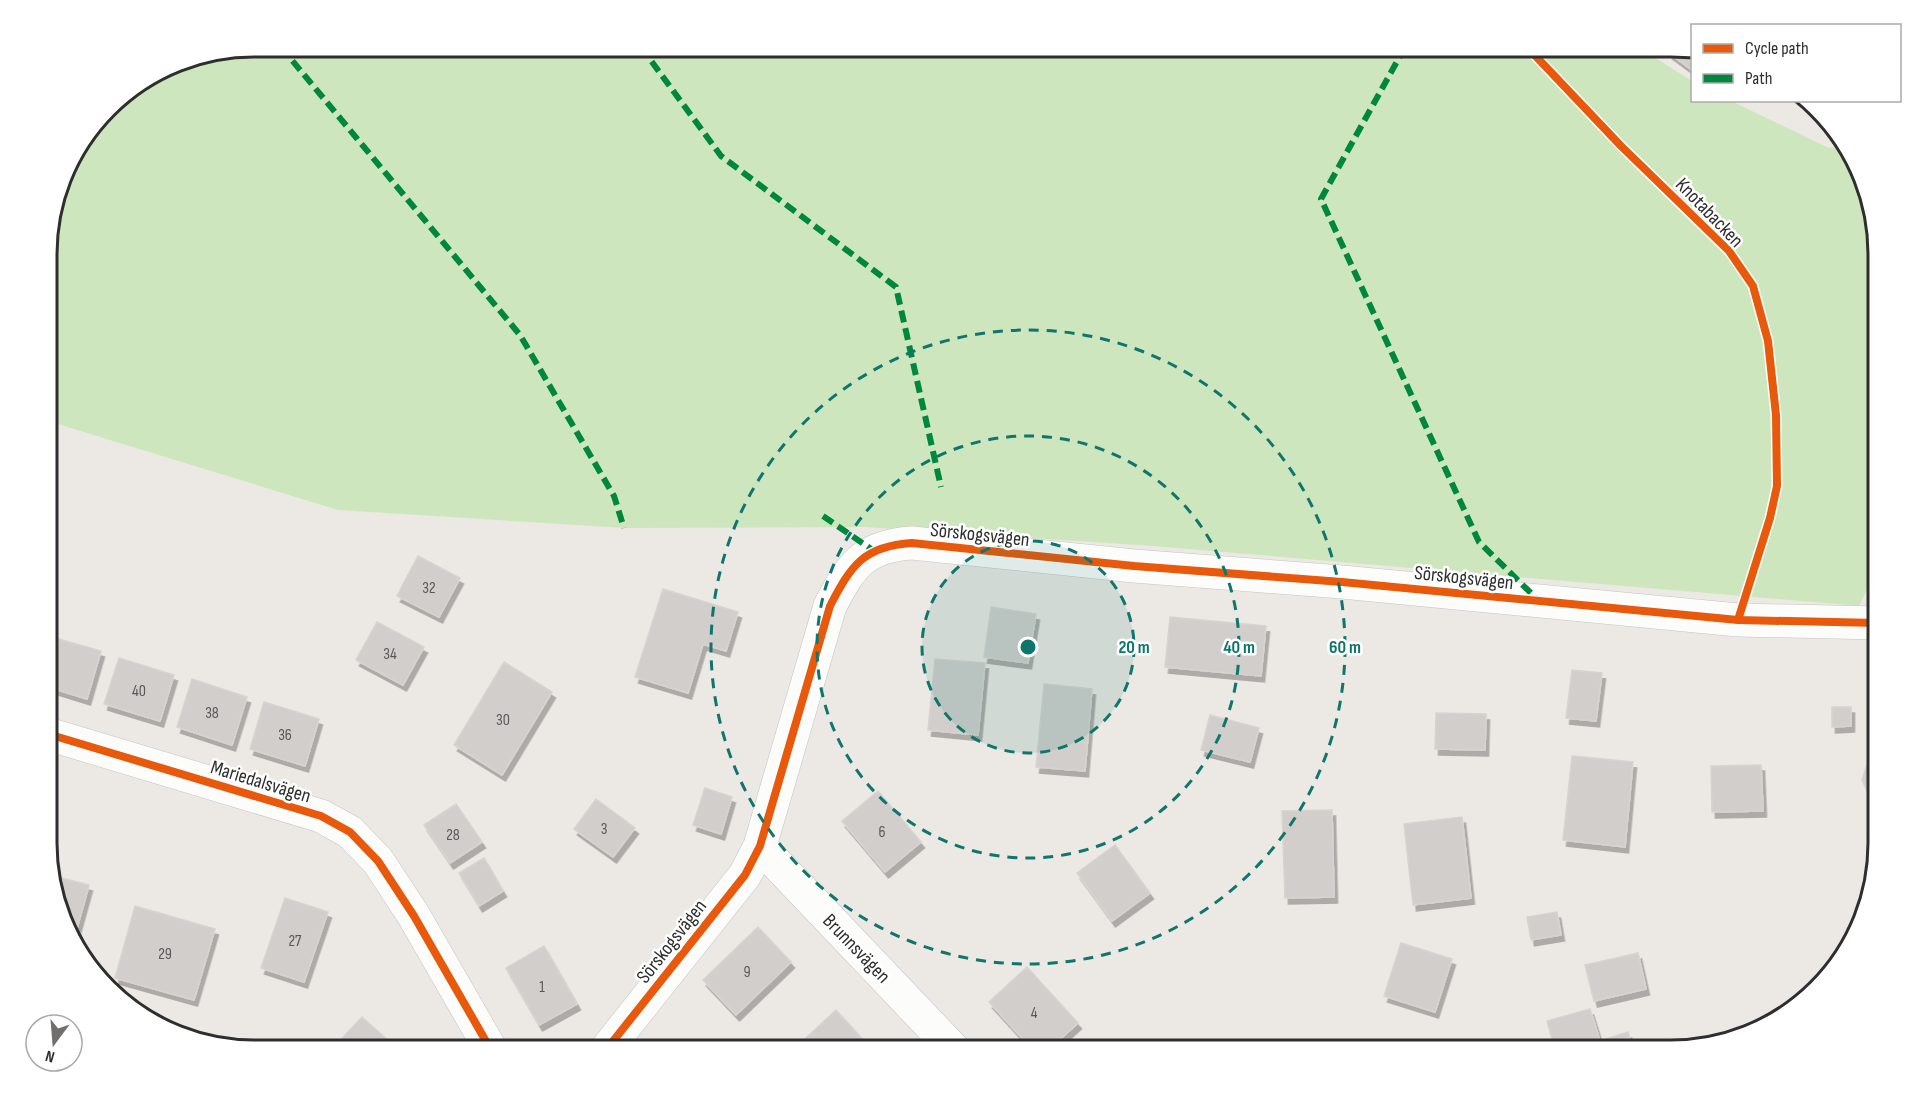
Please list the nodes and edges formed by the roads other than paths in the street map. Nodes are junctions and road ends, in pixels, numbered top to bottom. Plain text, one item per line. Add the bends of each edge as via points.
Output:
1 (1868, 623) edge
2 (57, 737) edge
3 (760, 846) junction
4 (485, 1040) edge
5 (614, 1040) edge
6 (944, 1040) edge

1 - 3 street, Sörskogsvägen via 1659,614 1342,582 892,544 857,562 830,606
2 - 4 street, Mariedalsvägen via 321,816 350,832 390,879
3 - 5 street, Sörskogsvägen via 745,875
3 - 6 street, Brunnsvägen

